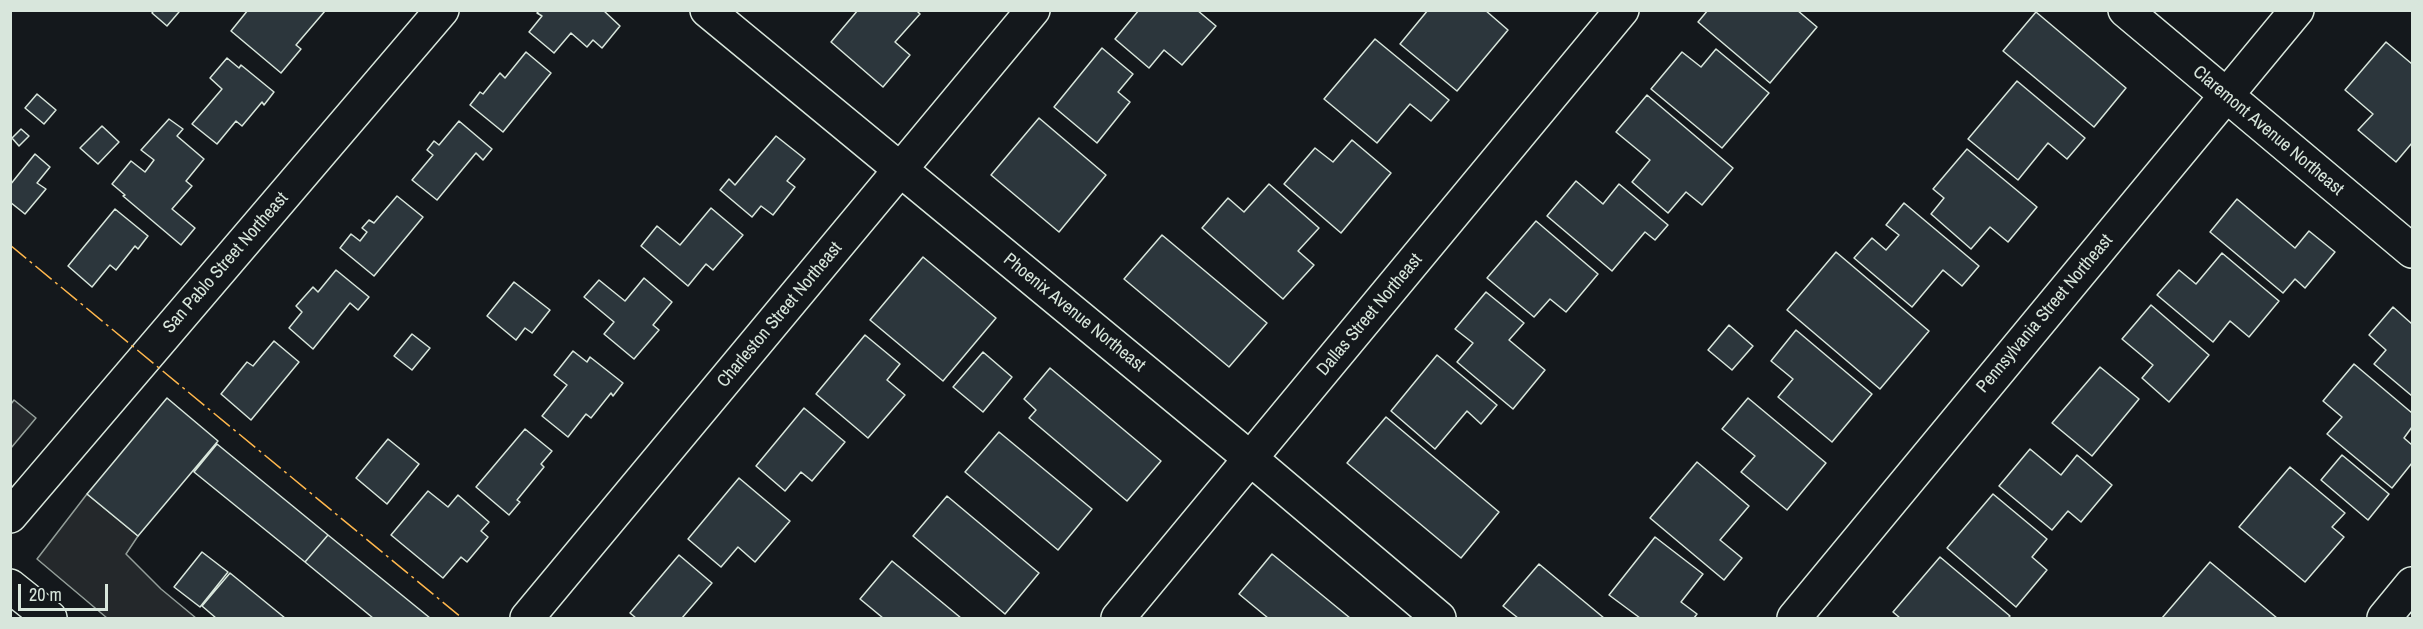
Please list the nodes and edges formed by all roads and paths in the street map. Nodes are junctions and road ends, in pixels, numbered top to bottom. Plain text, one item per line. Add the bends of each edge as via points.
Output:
1 (442, 10) edge
2 (707, 10) edge
3 (1033, 10) edge
4 (1622, 10) edge
5 (2125, 10) edge
6 (2297, 10) edge
7 (2226, 96) junction
8 (900, 171) junction
9 (2412, 251) edge
10 (1251, 459) junction
11 (10, 516) edge
12 (2412, 585) edge
13 (10, 586) edge
14 (50, 618) edge
15 (527, 618) edge
16 (1118, 618) edge
17 (1439, 618) edge
18 (1794, 618) edge
19 (2384, 618) edge

1 - 11 street, San Pablo Street Northeast
2 - 8 street, Phoenix Avenue Northeast
3 - 8 street, Charleston Street Northeast
4 - 10 street, Dallas Street Northeast
5 - 7 street, Claremont Avenue Northeast
6 - 7 street, Pennsylvania Street Northeast
7 - 9 street, Claremont Avenue Northeast
7 - 18 street, Pennsylvania Street Northeast
8 - 10 street, Phoenix Avenue Northeast
8 - 15 street, Charleston Street Northeast
10 - 16 street, Dallas Street Northeast
10 - 17 street, Phoenix Avenue Northeast
12 - 19 street
13 - 14 street

